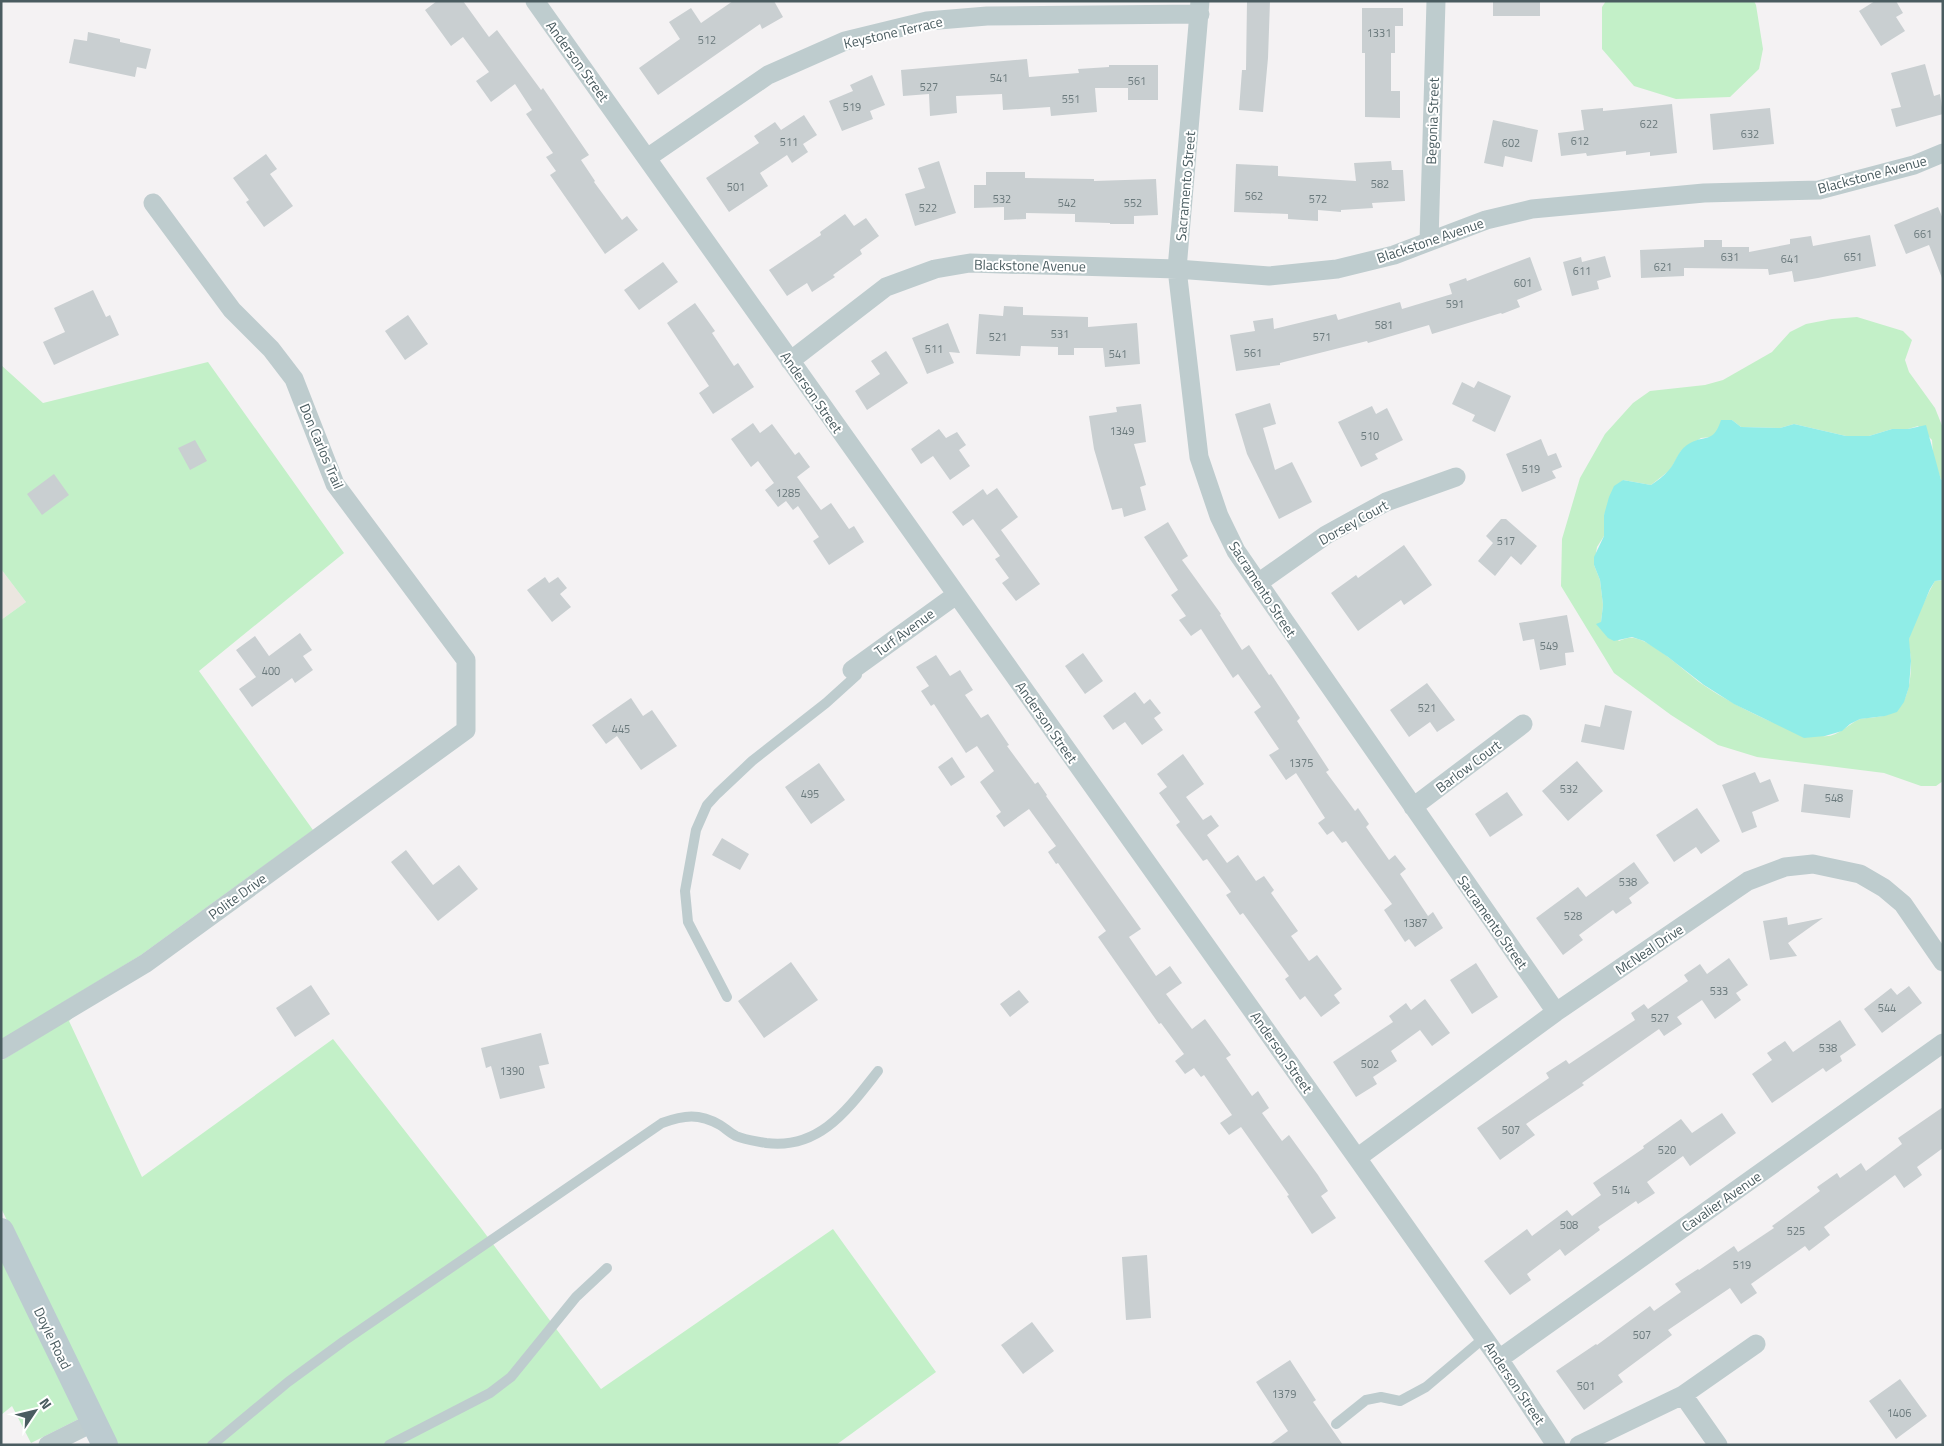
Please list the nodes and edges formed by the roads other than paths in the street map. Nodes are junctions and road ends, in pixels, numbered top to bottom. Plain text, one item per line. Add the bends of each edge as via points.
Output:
1 (535, 1) edge
2 (1436, 1) edge
3 (1200, 7) edge
4 (1943, 153) edge
5 (647, 158) junction
6 (153, 203) dead end
7 (1429, 241) junction
8 (1178, 269) junction
9 (790, 361) junction
10 (1456, 477) dead end
11 (1258, 584) junction
12 (956, 595) junction
13 (855, 668) joint
14 (1523, 724) dead end
15 (466, 730) joint
16 (1413, 807) junction
17 (1943, 962) edge
18 (727, 997) dead end
19 (1556, 1012) junction
20 (1943, 1043) edge
21 (1, 1050) edge
22 (878, 1071) dead end
23 (1357, 1158) junction
24 (1, 1231) edge
25 (608, 1268) dead end
26 (1484, 1338) junction
27 (1756, 1344) dead end
28 (1499, 1359) junction
29 (1683, 1396) junction
30 (1336, 1424) dead end
31 (100, 1433) edge
32 (48, 1445) edge
33 (212, 1445) edge
34 (389, 1445) edge
35 (1556, 1445) edge
36 (1580, 1445) edge
37 (1718, 1445) edge

1 - 5 street, Anderson Street
2 - 7 street, Begonia Street
3 - 5 street, Keystone Terrace via 987,16 927,22 845,41 768,75
3 - 8 street, Sacramento Street
4 - 7 street, Blackstone Avenue via 1914,165 1819,190 1704,193 1532,209 1486,220
5 - 9 street, Anderson Street
6 - 15 street, Don Carlos Trail via 232,310 271,349 294,379 335,484 466,660
7 - 8 street, Blackstone Avenue via 1394,255 1336,270 1269,276
8 - 9 street, Blackstone Avenue via 970,263 934,269 886,287
8 - 11 street, Sacramento Street via 1200,457 1219,516 1236,551
9 - 12 street, Anderson Street
10 - 11 street, Dorsey Court via 1386,502 1326,535
11 - 16 street, Sacramento Street
12 - 13 street, Turf Avenue
12 - 23 street, Anderson Street
13 - 18 lane via 857,675 845,686 717,794 707,805 696,830 685,891 688,922
14 - 16 street, Barlow Court
15 - 21 street, Polite Drive via 146,963
16 - 19 street, Sacramento Street
17 - 19 street, McNeal Drive via 1902,904 1884,888 1860,874 1813,864 1785,867 1748,881
19 - 23 street, McNeal Drive
20 - 28 street, Cavalier Avenue
22 - 33 lane via 841,1116 827,1128 796,1142 774,1144 754,1141 736,1136 702,1117 682,1116 662,1123 352,1336 288,1382
23 - 26 street, Anderson Street
24 - 31 main road, Doyle Road via 12,1263
25 - 34 lane via 576,1297 511,1377 490,1393
26 - 28 street, Anderson Street
26 - 30 lane via 1426,1387 1400,1401 1381,1396 1366,1400
27 - 29 street
28 - 35 street, Anderson Street
29 - 36 street
29 - 37 street
31 - 32 street

